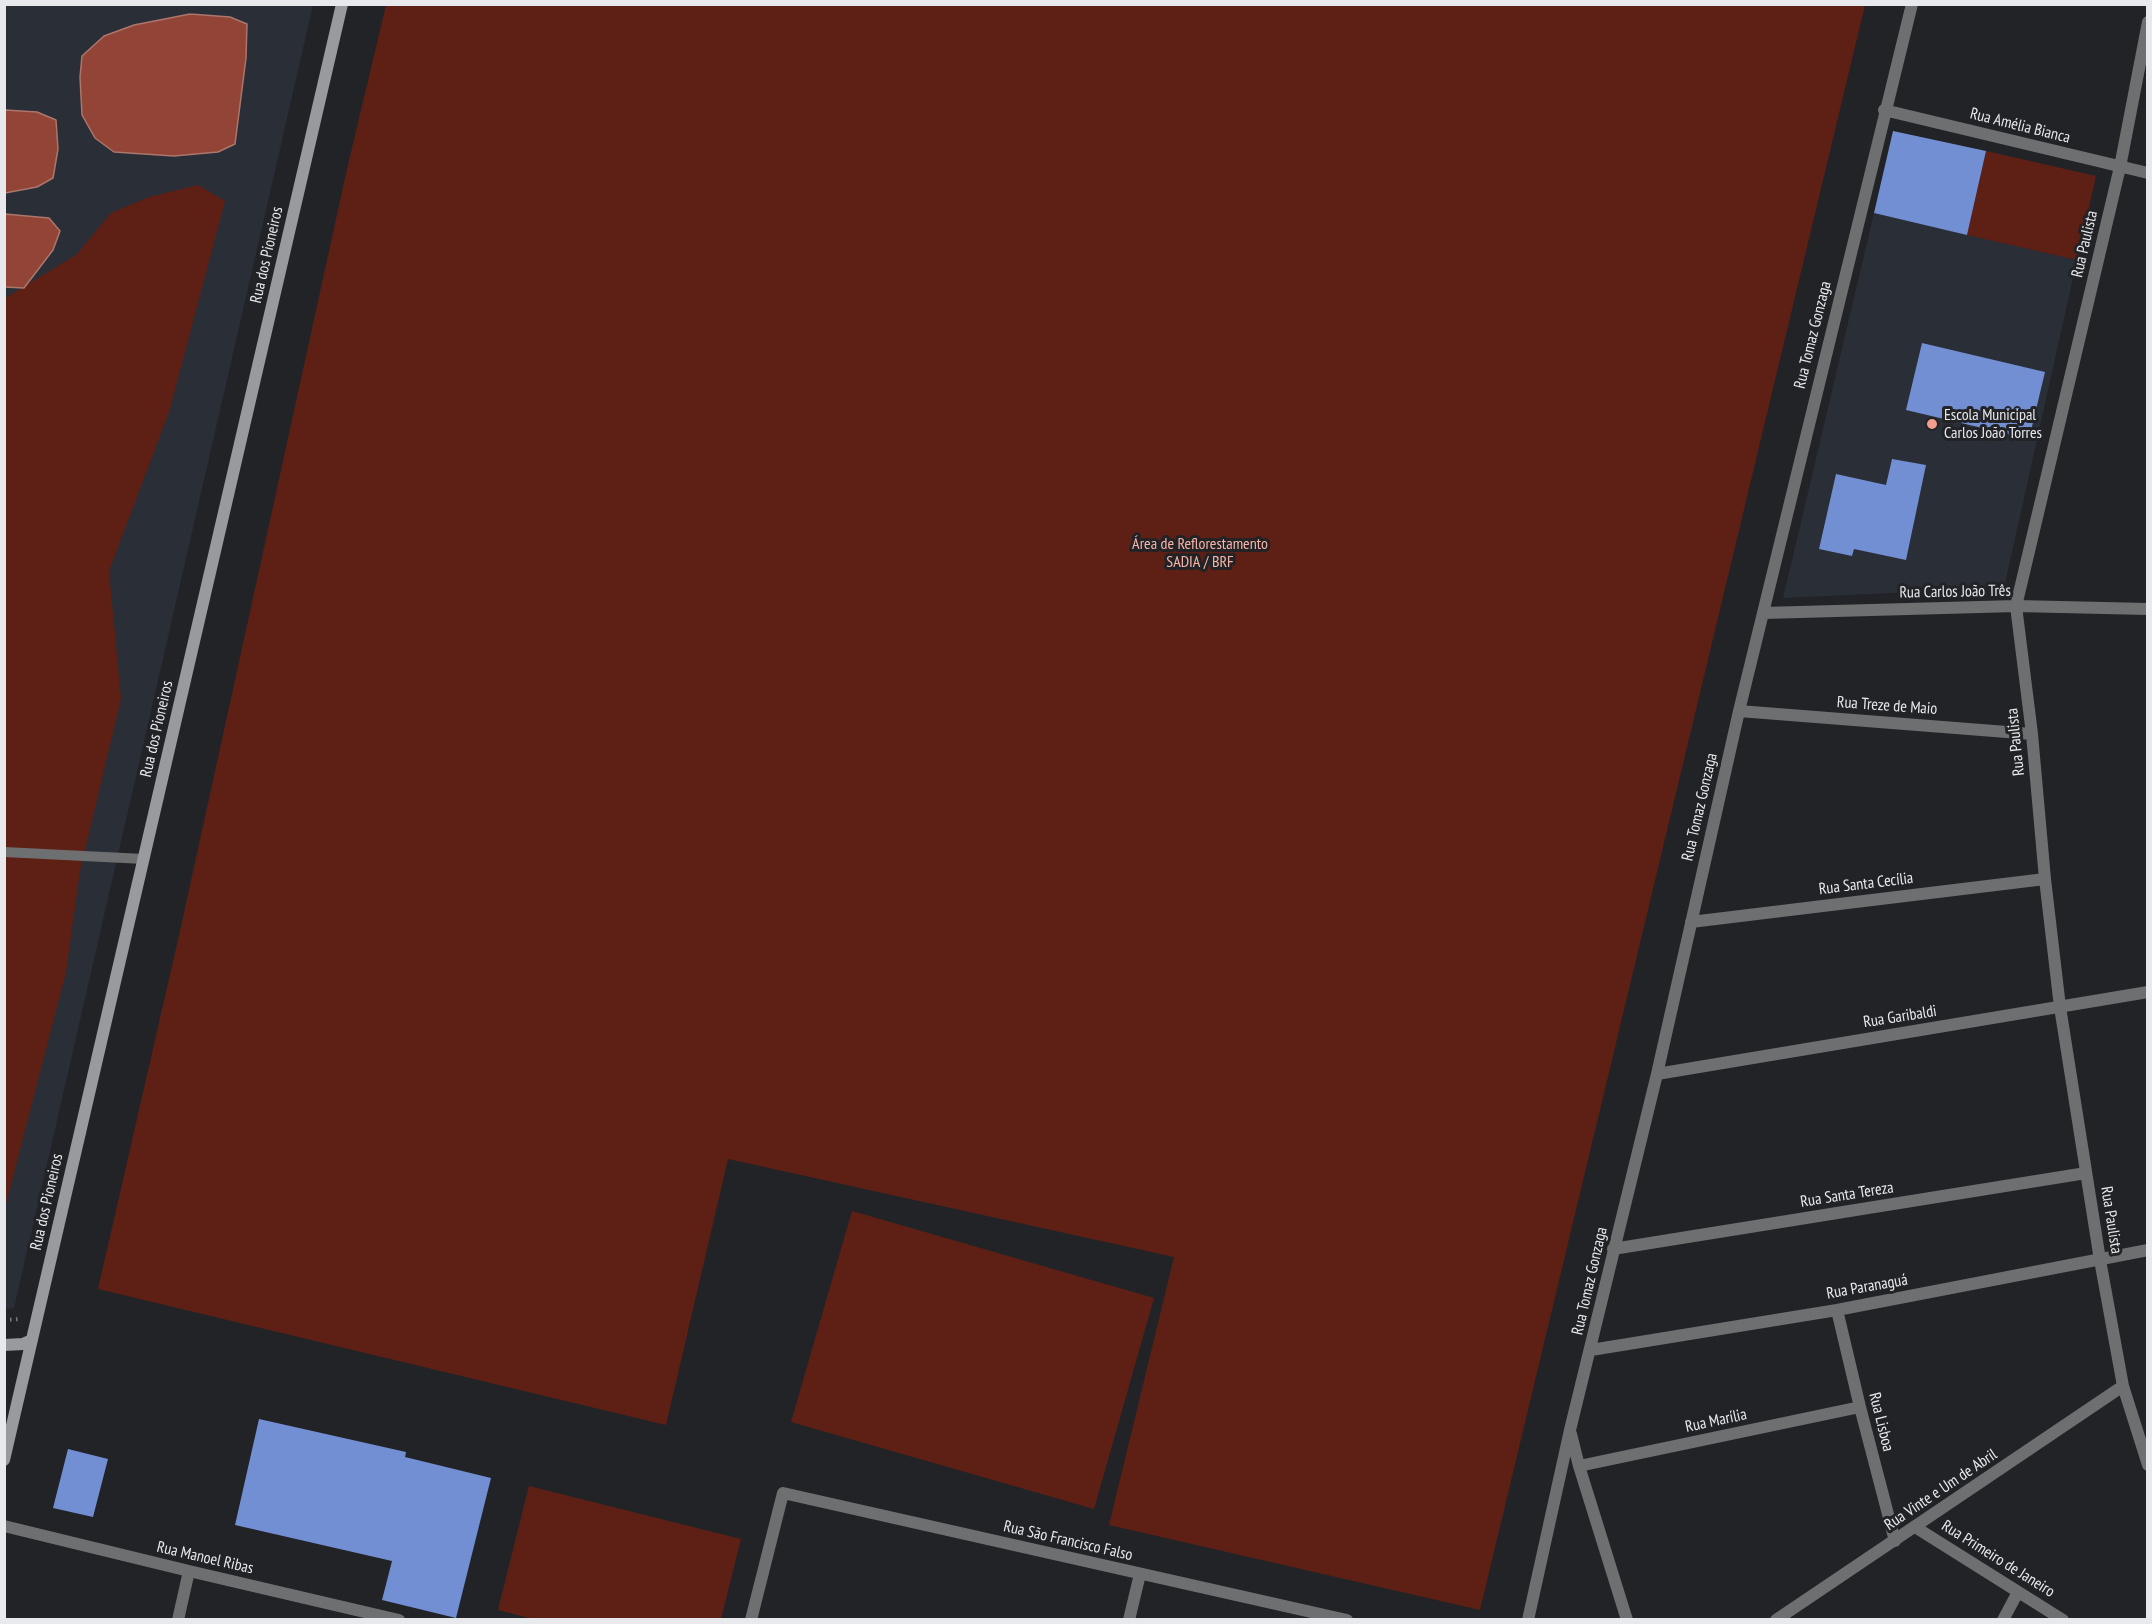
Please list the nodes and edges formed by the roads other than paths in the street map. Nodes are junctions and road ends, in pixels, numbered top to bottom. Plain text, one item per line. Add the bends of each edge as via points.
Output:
1 (342, 4) edge
2 (1912, 4) edge
3 (2148, 22) edge
4 (1884, 110) junction
5 (2120, 167) junction
6 (2148, 173) edge
7 (2016, 606) junction
8 (2148, 609) edge
9 (1763, 613) junction
10 (1739, 711) junction
11 (2032, 734) junction
12 (4, 852) edge
13 (144, 859) junction
14 (2045, 879) junction
15 (1691, 922) junction
16 (2148, 992) edge
17 (2060, 1007) junction
18 (1657, 1074) junction
19 (2086, 1173) junction
20 (1613, 1249) junction
21 (2148, 1250) edge
22 (2100, 1260) junction
23 (1837, 1310) junction
24 (32, 1340) junction
25 (4, 1345) edge
26 (1591, 1350) junction
27 (2123, 1386) junction
28 (1860, 1407) junction
29 (1570, 1430) junction
30 (4, 1460) edge
31 (2148, 1465) edge
32 (1579, 1466) junction
33 (4, 1526) edge
34 (1915, 1527) junction
35 (1895, 1541) junction
36 (189, 1571) junction
37 (1140, 1574) junction
38 (2018, 1592) junction
39 (369, 1616) edge
40 (178, 1620) edge
41 (399, 1620) edge
42 (752, 1620) edge
43 (1130, 1620) edge
44 (1347, 1620) edge
45 (1528, 1620) edge
46 (1627, 1620) edge
47 (1776, 1620) edge
48 (2003, 1620) edge
49 (2063, 1620) edge

1 - 13 main road, Rua dos Pioneiros
2 - 4 street, Rua Tomaz Gonzaga
3 - 5 street, Rua Paulista
4 - 5 street, Rua Amélia Bianca
4 - 9 street, Rua Tomaz Gonzaga
5 - 6 street, Rua Amélia Bianca
5 - 7 street, Rua Paulista
7 - 8 street, Rua Carlos João Três
7 - 9 street, Rua Carlos João Três
7 - 11 street, Rua Paulista
9 - 10 street, Rua Tomaz Gonzaga
10 - 11 street, Rua Treze de Maio
10 - 15 street, Rua Tomaz Gonzaga
11 - 14 street, Rua Paulista
12 - 13 lane
13 - 24 main road, Rua dos Pioneiros
14 - 15 street, Rua Santa Cecília
14 - 17 street, Rua Paulista
15 - 18 street, Rua Tomaz Gonzaga
16 - 17 street, Rua Garibaldi
17 - 18 street, Rua Garibaldi
17 - 19 street, Rua Paulista
18 - 20 street, Rua Tomaz Gonzaga
19 - 20 street, Rua Santa Tereza
19 - 22 street, Rua Paulista
20 - 26 street, Rua Tomaz Gonzaga
21 - 22 street, Rua Paranaguá
22 - 23 street, Rua Paranaguá
22 - 27 street, Rua Paulista
23 - 26 street, Rua Paranaguá
23 - 28 street, Rua Lisboa
24 - 25 main road
24 - 30 main road, Rua dos Pioneiros
26 - 29 street, Rua Tomaz Gonzaga
27 - 31 street, Rua Paulista
27 - 34 street, Rua Vinte e Um de Abril
28 - 32 street, Rua Marília
28 - 35 street, Rua Lisboa
29 - 32 street
29 - 45 street, Rua Tomaz Gonzaga
32 - 46 street
33 - 36 street, Rua Manoel Ribas
34 - 35 street, Rua Vinte e Um de Abril
34 - 38 street, Rua Primeiro de Janeiro
35 - 47 street, Rua Vinte e Um de Abril
36 - 39 street, Rua Manoel Ribas
36 - 40 street
37 - 42 street, Rua São Francisco Falso via 783,1493
37 - 43 street
37 - 44 street, Rua São Francisco Falso
38 - 48 street
38 - 49 street, Rua Primeiro de Janeiro
39 - 41 street, Rua Manoel Ribas

